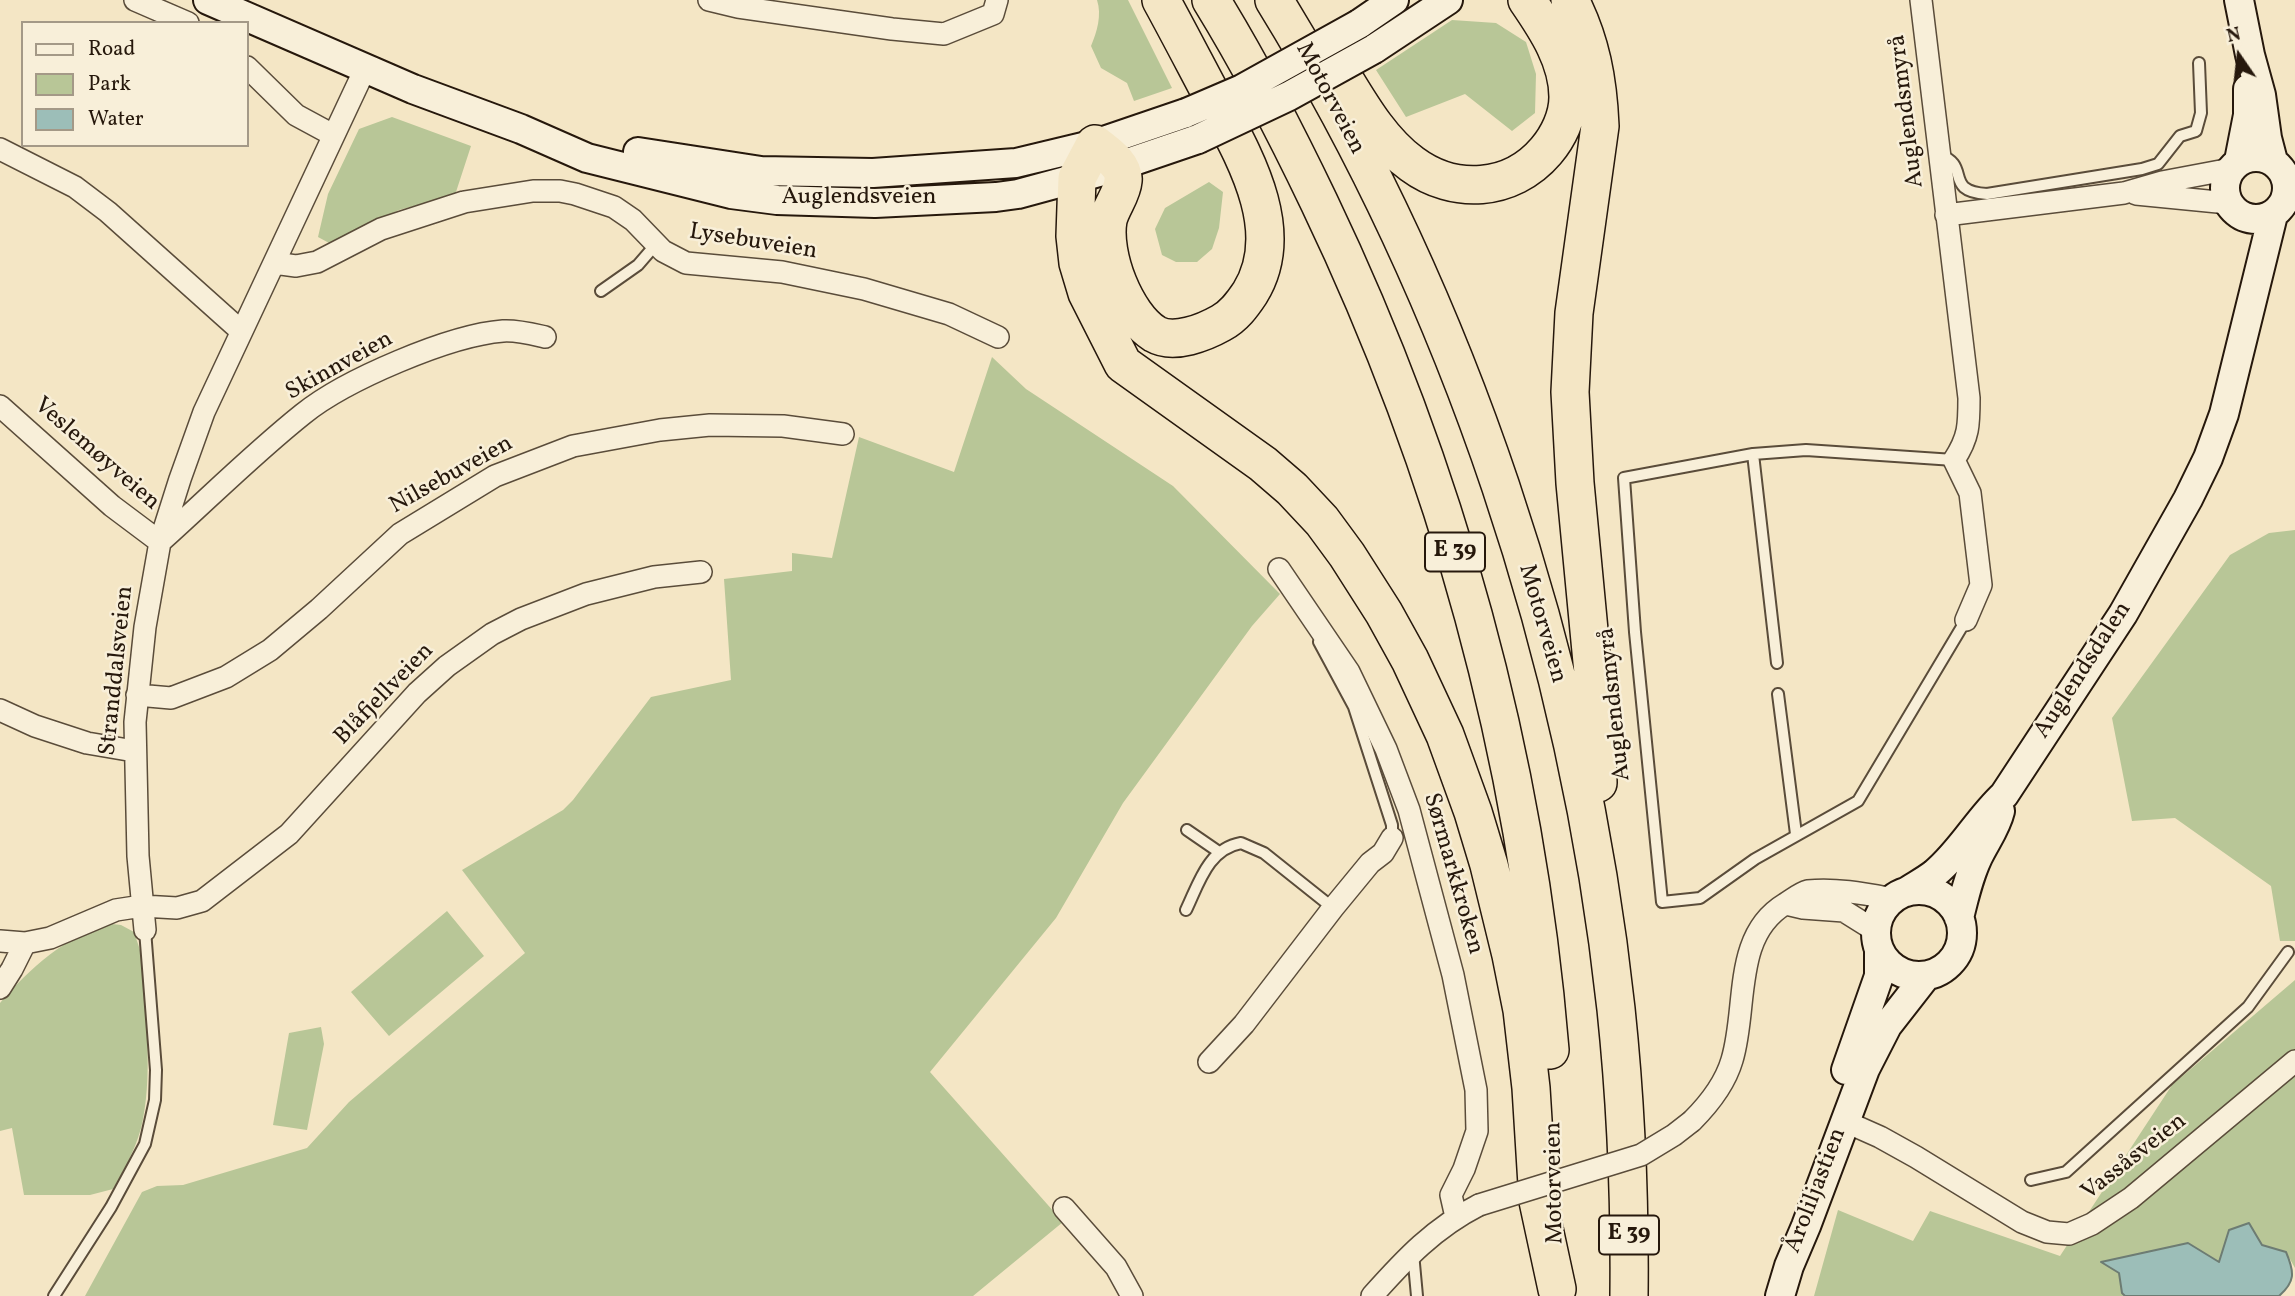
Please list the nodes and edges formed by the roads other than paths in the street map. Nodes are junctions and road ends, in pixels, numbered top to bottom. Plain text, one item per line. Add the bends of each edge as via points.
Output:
1 (135, 0) edge
2 (208, 0) edge
3 (709, 0) edge
4 (997, 0) edge
5 (1160, 0) edge
6 (1211, 0) edge
7 (1274, 0) edge
8 (1298, 0) edge
9 (1394, 0) edge
10 (1448, 0) edge
11 (1527, 0) edge
12 (1570, 0) edge
13 (1921, 0) edge
14 (2239, 0) edge
15 (737, 3) edge
16 (183, 21) edge
17 (2250, 55) junction
18 (2199, 63) dead end
19 (248, 68) edge
20 (365, 68) junction
21 (521, 129) junction
22 (333, 135) junction
23 (0, 149) edge
24 (1108, 155) junction
25 (1939, 155) junction
26 (2273, 161) junction
27 (2235, 165) junction
28 (1077, 178) junction
29 (2123, 193) junction
30 (2234, 210) junction
31 (1946, 215) junction
32 (2273, 215) junction
33 (657, 243) junction
34 (274, 263) junction
35 (601, 291) dead end
36 (2246, 318) junction
37 (241, 331) junction
38 (545, 337) dead end
39 (998, 337) dead end
40 (0, 406) edge
41 (843, 435) dead end
42 (1753, 454) junction
43 (1954, 460) junction
44 (160, 542) junction
45 (1279, 569) dead end
46 (701, 572) dead end
47 (1305, 606) junction
48 (1966, 620) joint
49 (1777, 663) dead end
50 (1778, 694) dead end
51 (137, 695) junction
52 (0, 709) edge
53 (134, 751) junction
54 (1995, 809) junction
55 (1187, 830) dead end
56 (1796, 834) junction
57 (1392, 838) joint
58 (1219, 852) junction
59 (1600, 889) junction
60 (1900, 896) junction
61 (1786, 904) junction
62 (142, 906) junction
63 (1333, 908) junction
64 (1186, 910) dead end
65 (1959, 918) junction
66 (145, 930) joint
67 (1877, 940) junction
68 (0, 941) edge
69 (24, 943) junction
70 (2288, 952) dead end
71 (1926, 976) junction
72 (0, 988) edge
73 (2295, 1061) edge
74 (1209, 1062) dead end
75 (1844, 1121) junction
76 (2031, 1180) dead end
77 (1064, 1208) dead end
78 (1456, 1217) junction
79 (1412, 1251) junction
80 (1789, 1266) junction
81 (1557, 1292) edge
82 (54, 1296) edge
83 (1132, 1296) edge
84 (1372, 1296) edge
85 (1418, 1296) edge
86 (1629, 1296) edge
87 (1780, 1296) edge

1 - 16 street
2 - 20 main road, Auglendsveien
3 - 15 street
4 - 15 street via 993,14 944,34
5 - 24 highway via 1234,139 1260,203 1265,237 1261,270 1244,302 1225,321 1185,336 1157,335 1143,323 1124,296 1111,264 1108,220 1123,180
6 - 81 highway, Motorveien / E 39 via 1281,124 1373,321 1429,468 1474,614 1512,772 1539,934 1555,1102
7 - 59 highway, Motorveien / E 39 via 1394,223 1486,446 1560,691
8 - 11 highway via 1388,144 1431,176 1479,186 1527,170 1550,147 1565,117 1568,99 1562,62
9 - 24 main road, Auglendsveien, bridge via 1242,89 1185,113
10 - 24 main road, Auglendsveien, bridge via 1374,50 1198,139
12 - 59 highway, E 39 via 1592,52 1600,125 1574,313 1570,392 1596,704
13 - 25 street, Auglendsmyrå
14 - 17 main road
17 - 26 main road
17 - 27 main road via 2248,115
18 - 25 lane via 2201,113 2196,131 2180,136 2158,164 1987,194 1963,187 1955,164
19 - 22 street via 296,115
20 - 21 main road, Auglendsveien
20 - 22 street, Stranddalsveien
21 - 24 main road, Auglendsveien via 740,169 873,173
21 - 28 main road, Auglendsveien via 587,158 731,194 777,200 905,202 1018,194
22 - 34 street, Stranddalsveien
23 - 37 street via 75,187
24 - 28 highway, E 39
25 - 31 street, Auglendsmyrå
26 - 27 main road via 2250,157
26 - 32 main road via 2286,178 2287,188 2286,199
27 - 29 street, Auglendsmyrå
27 - 30 main road via 2224,186
28 - 81 highway, E 39 via 1078,263 1087,293 1124,364 1263,464 1322,521 1384,613 1445,735 1489,865 1514,969 1531,1088 1538,1201
29 - 30 street, Auglendsmyrå
29 - 31 street, Auglendsmyrå
30 - 32 main road via 2251,220
30 - 36 main road via 2246,263
31 - 43 street, Auglendsmyrå via 1969,398 1967,435
32 - 36 main road
33 - 34 street, Lysebuveien via 614,207 575,194 533,191 464,202 407,219 317,262 296,266
33 - 35 lane via 638,265
33 - 39 street, Lysebuveien via 686,262 782,272 863,289 949,313
34 - 37 street, Stranddalsveien
36 - 54 main road, Auglendsdalen via 2224,414 2188,499 2123,614
37 - 44 street, Stranddalsveien via 204,412
38 - 44 street, Skinnveien via 504,331 463,340 369,375 305,412
40 - 44 street, Veslemøyveien via 112,506
41 - 51 street, Nilsebuveien via 783,426 710,425 561,450 495,476 400,534 270,650 226,677 172,698
42 - 43 lane, Auglendsmyrå via 1806,450
42 - 49 lane
42 - 56 lane, Auglendsmyrå via 1624,478 1662,902 1700,898
43 - 48 street, Auglendsmyrå via 1970,493 1982,585
44 - 51 street, Stranddalsveien
45 - 47 street, Sørmarkkroken
46 - 62 street, Blåfjellveien via 654,577 586,594 492,634 418,693 289,834 202,901 177,908
47 - 57 lane via 1354,707 1392,825
47 - 78 street, Sørmarkkroken via 1349,672 1386,750 1409,810 1453,975 1478,1106 1477,1131 1451,1195
48 - 56 lane, Auglendsmyrå via 1858,801
50 - 56 lane
51 - 53 street, Stranddalsveien
52 - 53 street via 86,743
53 - 62 street, Stranddalsveien
54 - 60 main road via 1935,873
54 - 65 main road
55 - 58 lane
57 - 63 street
58 - 63 lane via 1241,842 1252,846
58 - 64 lane via 1210,860
59 - 86 highway, Motorveien / E 39 via 1620,1054
60 - 61 street via 1806,891
60 - 65 main road via 1922,890 1938,894
60 - 67 main road via 1878,919
61 - 67 street via 1844,911
61 - 78 street, bridge via 1763,922 1753,941 1732,1059 1720,1088 1692,1121 1641,1155 1479,1205
62 - 66 street, Stranddalsveien
62 - 69 street, Blåfjellveien via 116,910 50,938
63 - 74 street
65 - 71 main road via 1960,948 1940,971
66 - 82 lane, Stranddalsveien via 156,1070 145,1144
67 - 71 main road via 1886,962 1898,971
67 - 80 main road, Åroliljastien via 1880,976 1793,1224
68 - 69 street, Blåfjellveien
69 - 72 street
70 - 76 lane via 2248,1007 2066,1172
71 - 75 main road, Åroliljastien via 1887,1026
73 - 75 street, Vassåsveien via 2131,1198 2069,1234 2047,1232 2022,1222 1916,1157
75 - 80 main road, Åroliljastien
77 - 83 street via 1116,1267
78 - 79 street
79 - 84 street
79 - 85 lane
80 - 87 main road

